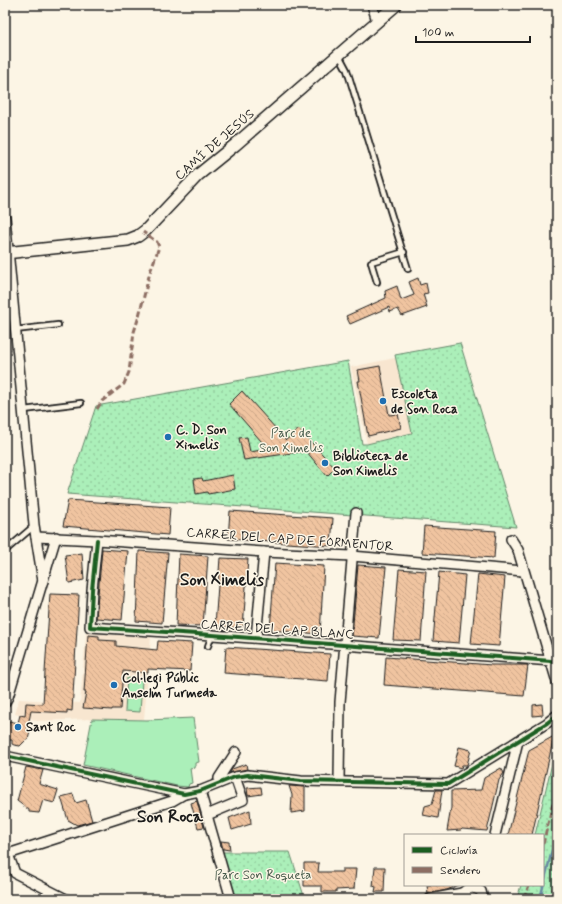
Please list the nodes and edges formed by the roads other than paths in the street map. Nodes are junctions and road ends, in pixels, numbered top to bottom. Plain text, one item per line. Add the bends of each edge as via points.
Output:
1 (372, 5) edge
2 (396, 5) edge
3 (377, 21) junction
4 (339, 55) junction
5 (5, 218) edge
6 (404, 252) junction
7 (7, 253) edge
8 (408, 269) dead end
9 (377, 282) dead end
10 (58, 325) dead end
11 (15, 330) junction
12 (81, 402) dead end
13 (24, 410) junction
14 (356, 513) dead end
15 (34, 525) junction
16 (36, 537) junction
17 (56, 537) junction
18 (511, 539) dead end
19 (97, 540) junction
20 (5, 551) edge
21 (264, 552) junction
22 (352, 556) junction
23 (523, 571) junction
24 (43, 581) junction
25 (212, 635) junction
26 (256, 638) junction
27 (208, 646) dead end
28 (345, 646) junction
29 (551, 661) junction
30 (557, 681) edge
31 (5, 702) edge
32 (557, 715) edge
33 (547, 723) junction
34 (557, 723) edge
35 (518, 741) junction
36 (236, 752) dead end
37 (5, 756) edge
38 (235, 777) junction
39 (339, 781) junction
40 (218, 784) junction
41 (200, 791) junction
42 (184, 794) junction
43 (207, 815) junction
44 (495, 834) edge
45 (482, 892) edge
46 (462, 893) junction
47 (66, 899) edge
48 (231, 899) edge
49 (430, 899) edge
50 (474, 899) edge

1 - 3 street
2 - 3 street, CAMÍ DE JESÚS
3 - 4 street, CAMÍ DE JESÚS
4 - 6 lane via 347,70
4 - 7 street, CAMÍ DE JESÚS via 198,175 138,236 128,240
5 - 7 street
6 - 8 lane
6 - 9 lane via 371,262
7 - 11 street
10 - 11 lane
11 - 13 street
12 - 13 lane
13 - 15 street
14 - 22 street
15 - 16 street
15 - 20 lane
16 - 17 street
16 - 24 street
17 - 19 street, CARRER DEL CAP DE FORMENTOR
17 - 24 street
18 - 23 street via 518,550
19 - 21 street, CARRER DEL CAP DE FORMENTOR
19 - 25 street, CARRER DEL CAP BLANC via 90,627
21 - 22 street, CARRER DEL CAP DE FORMENTOR
21 - 26 street
22 - 23 street, CARRER DEL CAP DE FORMENTOR
22 - 28 street
23 - 29 street
24 - 31 street
25 - 26 street, CARRER DEL CAP BLANC
25 - 27 lane
26 - 28 street, CARRER DEL CAP BLANC
28 - 29 street, CARRER DEL CAP BLANC
28 - 39 street via 340,702
29 - 30 street
32 - 33 street
33 - 34 street
33 - 35 street
35 - 39 street via 448,784
35 - 44 street
36 - 40 street via 219,778
37 - 42 street
38 - 39 street via 248,775 301,781
38 - 40 street
38 - 43 street via 243,800
40 - 41 street
41 - 42 street
41 - 43 street
42 - 47 street via 172,801 8,854 15,873
43 - 48 street
45 - 46 street via 473,888
46 - 49 street
46 - 50 street

